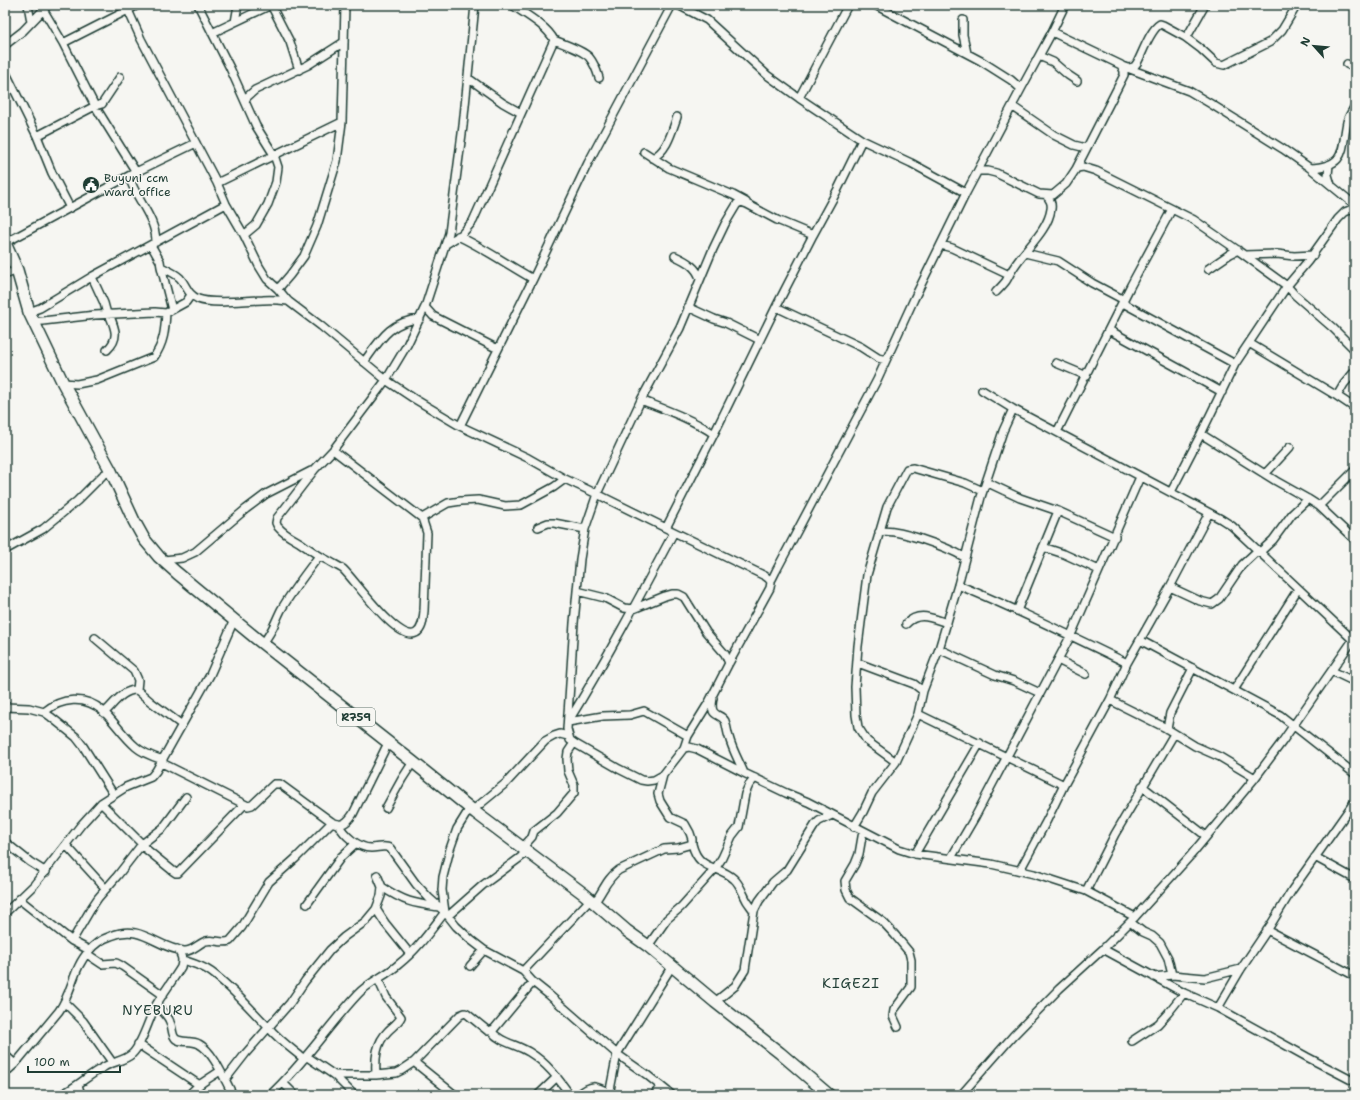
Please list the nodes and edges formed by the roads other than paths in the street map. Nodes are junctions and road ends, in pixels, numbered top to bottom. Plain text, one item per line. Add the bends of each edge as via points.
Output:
1 (28, 5) edge
2 (138, 5) edge
3 (198, 5) edge
4 (238, 5) edge
5 (271, 5) edge
6 (345, 5) edge
7 (475, 5) edge
8 (512, 5) edge
9 (672, 5) edge
10 (678, 5) edge
11 (848, 5) edge
12 (874, 5) edge
13 (1065, 5) edge
14 (1205, 5) edge
15 (1297, 5) edge
16 (46, 8) edge
17 (128, 10) junction
18 (963, 20) dead end
19 (31, 22) junction
20 (235, 22) junction
21 (1052, 32) junction
22 (212, 33) junction
23 (1185, 37) junction
24 (554, 40) junction
25 (344, 42) junction
26 (63, 43) junction
27 (5, 45) edge
28 (967, 53) junction
29 (1039, 56) junction
30 (1347, 64) dead end
31 (1126, 67) junction
32 (1355, 68) edge
33 (299, 70) junction
34 (5, 71) edge
35 (120, 78) dead end
36 (468, 78) junction
37 (599, 78) dead end
38 (1077, 81) dead end
39 (1021, 89) junction
40 (799, 98) junction
41 (245, 101) junction
42 (1355, 105) edge
43 (96, 106) junction
44 (1012, 106) junction
45 (521, 113) junction
46 (677, 117) dead end
47 (342, 122) junction
48 (37, 136) junction
49 (862, 140) junction
50 (196, 143) junction
51 (1085, 151) junction
52 (644, 152) dead end
53 (274, 154) junction
54 (652, 158) junction
55 (1329, 165) junction
56 (1077, 168) junction
57 (1088, 168) junction
58 (1310, 168) junction
59 (978, 171) junction
60 (136, 172) junction
61 (129, 176) junction
62 (217, 183) junction
63 (1331, 185) junction
64 (966, 193) junction
65 (1046, 195) junction
66 (226, 204) junction
67 (747, 204) junction
68 (1355, 205) edge
69 (70, 208) junction
70 (1355, 208) edge
71 (1172, 209) junction
72 (244, 235) junction
73 (812, 235) junction
74 (458, 236) junction
75 (5, 243) edge
76 (153, 244) junction
77 (446, 244) junction
78 (941, 245) junction
79 (1238, 250) junction
80 (1026, 253) junction
81 (1245, 255) junction
82 (1313, 255) junction
83 (675, 256) dead end
84 (161, 267) junction
85 (1208, 269) dead end
86 (17, 270) junction
87 (5, 275) edge
88 (1009, 276) junction
89 (92, 277) junction
90 (533, 279) junction
91 (700, 279) junction
92 (1287, 286) junction
93 (278, 288) junction
94 (996, 292) dead end
95 (191, 295) junction
96 (288, 301) junction
97 (1123, 301) junction
98 (425, 307) junction
99 (688, 307) junction
100 (776, 307) junction
101 (169, 311) junction
102 (108, 314) junction
103 (32, 317) junction
104 (420, 319) junction
105 (1109, 330) junction
106 (760, 340) junction
107 (1249, 343) junction
108 (498, 349) junction
109 (107, 350) dead end
110 (1355, 350) edge
111 (886, 360) junction
112 (364, 362) junction
113 (1056, 363) dead end
114 (1235, 364) junction
115 (1355, 371) edge
116 (1087, 376) junction
117 (386, 380) junction
118 (63, 383) junction
119 (982, 390) dead end
120 (1222, 392) junction
121 (1338, 396) junction
122 (641, 400) junction
123 (1355, 408) edge
124 (1013, 409) junction
125 (460, 426) junction
126 (1057, 432) junction
127 (714, 434) junction
128 (1201, 434) junction
129 (1290, 447) dead end
130 (333, 450) junction
131 (315, 469) junction
132 (1355, 470) edge
133 (111, 471) junction
134 (1265, 474) junction
135 (1140, 477) junction
136 (565, 479) junction
137 (986, 482) junction
138 (983, 491) junction
139 (1171, 492) junction
140 (597, 494) junction
141 (1308, 499) junction
142 (1319, 506) junction
143 (1058, 511) junction
144 (1209, 513) junction
145 (422, 518) junction
146 (538, 527) dead end
147 (666, 528) junction
148 (585, 529) junction
149 (674, 532) junction
150 (880, 532) junction
151 (1115, 537) junction
152 (1355, 540) edge
153 (1043, 547) junction
154 (5, 550) edge
155 (1258, 552) junction
156 (319, 556) junction
157 (964, 557) junction
158 (164, 560) junction
159 (1099, 570) junction
160 (769, 579) junction
161 (958, 585) junction
162 (1170, 587) junction
163 (1298, 589) junction
164 (577, 592) junction
165 (633, 609) junction
166 (1017, 611) junction
167 (234, 620) junction
168 (946, 623) junction
169 (906, 624) dead end
170 (1071, 636) junction
171 (95, 638) dead end
172 (1354, 638) edge
173 (1140, 640) junction
174 (263, 643) junction
175 (939, 649) junction
176 (1058, 660) junction
177 (728, 663) junction
178 (858, 663) junction
179 (1127, 663) junction
180 (1193, 668) junction
181 (1332, 671) junction
182 (1086, 674) dead end
183 (1355, 682) edge
184 (137, 690) junction
185 (1234, 690) junction
186 (923, 691) junction
187 (1040, 693) junction
188 (714, 694) junction
189 (1110, 700) junction
190 (5, 707) edge
191 (44, 712) junction
192 (104, 713) junction
193 (918, 714) junction
194 (568, 722) junction
195 (182, 725) junction
196 (1294, 726) junction
197 (1167, 730) junction
198 (1174, 734) junction
199 (568, 736) junction
200 (688, 736) junction
201 (388, 743) junction
202 (574, 743) junction
203 (980, 743) junction
204 (684, 748) junction
205 (1006, 756) junction
206 (163, 762) junction
207 (413, 762) junction
208 (896, 762) junction
209 (744, 773) junction
210 (1355, 774) edge
211 (664, 775) junction
212 (755, 778) junction
213 (1255, 778) junction
214 (1064, 785) junction
215 (1142, 786) junction
216 (114, 794) junction
217 (186, 797) dead end
218 (101, 803) junction
219 (1354, 803) edge
220 (244, 805) junction
221 (386, 808) dead end
222 (471, 809) junction
223 (832, 815) junction
224 (335, 823) junction
225 (854, 827) junction
226 (862, 831) junction
227 (1206, 836) junction
228 (5, 842) edge
229 (356, 843) junction
230 (141, 844) junction
231 (692, 844) junction
232 (66, 845) junction
233 (524, 850) junction
234 (915, 854) junction
235 (1315, 857) junction
236 (951, 858) junction
237 (715, 869) junction
238 (1020, 870) junction
239 (46, 872) junction
240 (377, 875) dead end
241 (1355, 879) edge
242 (382, 887) junction
243 (106, 889) junction
244 (1086, 891) junction
245 (19, 899) junction
246 (592, 902) junction
247 (307, 904) dead end
248 (439, 907) junction
249 (376, 910) junction
250 (6, 911) edge
251 (754, 911) junction
252 (447, 914) junction
253 (1132, 919) junction
254 (1267, 930) junction
255 (72, 941) junction
256 (648, 946) junction
257 (177, 949) junction
258 (1103, 949) junction
259 (484, 950) junction
260 (88, 952) junction
261 (410, 954) junction
262 (183, 960) junction
263 (470, 966) dead end
264 (672, 966) junction
265 (1241, 969) junction
266 (523, 971) junction
267 (1172, 975) junction
268 (1355, 976) edge
269 (1154, 977) junction
270 (378, 980) junction
271 (533, 982) junction
272 (1184, 993) junction
273 (163, 995) junction
274 (715, 1002) junction
275 (65, 1003) junction
276 (156, 1005) junction
277 (1218, 1008) junction
278 (898, 1027) dead end
279 (269, 1028) junction
280 (491, 1031) junction
281 (1132, 1041) dead end
282 (138, 1044) junction
283 (617, 1054) junction
284 (5, 1055) edge
285 (305, 1058) junction
286 (112, 1062) junction
287 (414, 1062) junction
288 (14, 1064) junction
289 (220, 1071) junction
290 (5, 1073) edge
291 (334, 1075) junction
292 (376, 1075) junction
293 (557, 1077) junction
294 (225, 1080) junction
295 (1355, 1082) edge
296 (283, 1083) junction
297 (198, 1084) junction
298 (78, 1085) junction
299 (661, 1086) junction
300 (609, 1094) edge
301 (60, 1095) edge
302 (81, 1095) edge
303 (189, 1095) edge
304 (233, 1095) edge
305 (270, 1095) edge
306 (295, 1095) edge
307 (354, 1095) edge
308 (454, 1095) edge
309 (538, 1095) edge
310 (570, 1095) edge
311 (578, 1095) edge
312 (654, 1095) edge
313 (672, 1095) edge
314 (829, 1095) edge
315 (961, 1095) edge

1 - 19 street
2 - 17 street
3 - 22 street
4 - 20 street
5 - 20 street
5 - 33 street via 290,42
6 - 25 street
7 - 36 street
8 - 24 street via 546,29
9 - 90 street via 588,163
10 - 40 street via 707,20 767,75
11 - 40 street
12 - 28 street
13 - 21 street
14 - 23 street
15 - 23 street via 1282,30 1270,42 1224,65 1216,63
16 - 19 street
16 - 26 street
17 - 26 street
17 - 50 street
18 - 28 street
19 - 27 street
20 - 22 street
21 - 29 street
21 - 31 street
22 - 41 street
23 - 31 street via 1163,25 1158,25 1134,67
24 - 37 street via 589,57
24 - 45 street
25 - 33 street
25 - 47 street
26 - 43 street
28 - 39 street via 1012,80
29 - 38 street via 1054,62
29 - 39 street
30 - 32 street
31 - 51 street
31 - 58 street via 1189,91
33 - 41 street via 255,90
34 - 48 street
35 - 43 street via 102,104
36 - 45 street
36 - 77 street via 455,197
39 - 44 street
40 - 49 street
41 - 53 street via 256,126
42 - 55 street via 1348,119 1340,154
43 - 48 street
43 - 60 street
44 - 51 street via 1054,135
44 - 59 street
45 - 74 street via 478,211 470,225
46 - 54 street via 664,148
47 - 53 street
47 - 93 street via 337,161 317,226 304,256
48 - 69 street
49 - 64 street
49 - 73 street
50 - 60 street
50 - 62 street
51 - 56 street
51 - 57 street via 1084,162
52 - 54 street
53 - 62 street
53 - 72 street via 278,167 268,204 256,225
54 - 67 street via 669,168 738,197
55 - 58 street
55 - 63 street
56 - 57 street
56 - 65 street via 1059,191 1054,195
57 - 71 street
58 - 63 street
59 - 64 street
59 - 65 street via 996,173
60 - 61 street
61 - 69 street
61 - 76 street via 155,232
62 - 66 street
63 - 68 street
64 - 78 street
65 - 80 street via 1051,203 1050,214
66 - 72 street
66 - 76 street
67 - 73 street
67 - 91 street via 741,202 733,210
69 - 75 street
70 - 82 street via 1345,212 1338,219
71 - 79 street via 1194,220
71 - 97 street
72 - 93 street via 267,279
73 - 100 street
74 - 77 street
74 - 90 street
75 - 86 main road, R759
76 - 84 street
76 - 89 street
77 - 98 street
78 - 88 street
78 - 111 street
79 - 81 street
79 - 85 street
80 - 88 street
80 - 97 street via 1058,261
81 - 82 street
81 - 92 street
82 - 92 street
83 - 91 street via 692,266
84 - 95 street via 179,278
84 - 101 street
86 - 87 street
86 - 103 main road, R759
88 - 94 street
89 - 102 street
89 - 103 street via 40,308
90 - 108 street
91 - 99 street
92 - 107 street
92 - 110 street
93 - 96 street
95 - 96 street via 205,301
95 - 101 street via 186,302
96 - 112 street
97 - 105 street
97 - 114 street
98 - 104 street
98 - 108 street via 433,316
99 - 106 street
99 - 122 street via 680,328
100 - 106 street
100 - 111 street
101 - 102 street
101 - 118 street via 163,341 154,357 97,380 77,384
102 - 103 street
102 - 109 street via 115,330 113,342
103 - 118 main road, R759
104 - 112 street via 398,324 388,331
104 - 117 street via 408,345
105 - 116 street
105 - 120 street
106 - 127 street
107 - 114 street
107 - 121 street
108 - 125 street
111 - 160 street via 776,571
112 - 117 street
113 - 116 street
114 - 120 street
115 - 121 street
116 - 126 street
117 - 125 street
117 - 130 street
118 - 133 main road, R759
119 - 124 street
120 - 128 street
121 - 123 street
122 - 127 street via 680,415
122 - 140 street
124 - 126 street
124 - 137 street
125 - 136 street via 528,458
126 - 135 street
127 - 147 street
128 - 134 street
128 - 139 street
129 - 134 street
130 - 131 street
130 - 145 street
131 - 156 street via 276,523 278,528
131 - 158 street via 266,494 195,552 182,558
132 - 142 street
133 - 154 street via 103,475 43,529
133 - 158 main road, R759 via 144,539
134 - 141 street
135 - 139 street
135 - 151 street
136 - 140 street
136 - 145 street via 521,505 505,506 478,500 461,501 448,503
137 - 138 street
137 - 143 street via 1020,498
138 - 150 street via 965,483 913,468 907,469 887,508
138 - 157 street
139 - 144 street
140 - 147 street
140 - 148 street
141 - 142 street
141 - 155 street via 1292,514 1273,540
142 - 152 street
143 - 151 street
143 - 153 street
144 - 155 street via 1232,526
144 - 162 street
145 - 156 street via 427,533 424,611 420,630 415,634 405,633 396,626 372,604 343,569
146 - 148 street via 554,523
147 - 149 street
148 - 164 street
149 - 160 street
149 - 165 street
150 - 157 street via 888,531 928,541
150 - 178 street via 866,574
151 - 159 street
153 - 159 street
153 - 166 street
155 - 162 street via 1242,565 1219,599 1212,604
155 - 163 street
156 - 174 street via 281,610 272,633
157 - 161 street
158 - 167 main road, R759
159 - 170 street
160 - 177 street via 770,588
161 - 166 street
161 - 168 street
162 - 173 street
163 - 172 street
163 - 185 street
164 - 165 street via 605,598 624,608
164 - 194 street
165 - 177 street via 672,594 684,597 706,632 725,654
165 - 194 street
166 - 170 street
167 - 174 main road, R759
167 - 195 street via 210,675
168 - 169 street via 921,616
168 - 175 street
170 - 176 street
170 - 179 street
171 - 184 street via 134,671 138,680
172 - 181 street
173 - 179 street
173 - 180 street
174 - 201 main road, R759
175 - 186 street
175 - 187 street
176 - 182 street
176 - 187 street
177 - 188 street
178 - 186 street via 914,684
178 - 208 street via 855,690 858,727 867,741
179 - 189 street
180 - 185 street
180 - 197 street via 1170,713
181 - 183 street
181 - 196 street
184 - 192 street via 128,691
184 - 195 street
185 - 196 street via 1280,715
186 - 193 street
187 - 205 street
188 - 200 street
188 - 209 street via 713,710 724,719
189 - 197 street
189 - 214 street
190 - 191 street via 29,708
191 - 192 street via 58,703 79,700
191 - 216 street via 76,737
192 - 206 street via 136,747
193 - 203 street
193 - 208 street
194 - 199 street
194 - 200 street via 644,711
195 - 206 street
196 - 210 street
196 - 213 street
197 - 198 street
198 - 213 street
198 - 215 street
199 - 202 street
199 - 222 street via 560,734 545,741 506,783
200 - 204 street
201 - 207 main road, R759
201 - 224 street via 353,814 344,824
202 - 211 street via 641,780 654,780
202 - 233 street via 567,759 568,772 574,781 574,793 557,813 534,831
203 - 205 street
203 - 234 street
204 - 209 street via 697,749
204 - 211 street
205 - 214 street
205 - 236 street
206 - 216 street via 151,777
206 - 220 street
207 - 221 street
207 - 222 main road, R759
208 - 225 street via 872,794
209 - 212 street
211 - 231 street via 658,794 660,801 670,817 685,824
212 - 223 street
212 - 237 street via 745,794 739,827
213 - 227 street
214 - 238 street
215 - 227 street
215 - 244 street
216 - 218 street
217 - 230 street via 162,828
218 - 230 street
218 - 232 street via 80,825
219 - 235 street
220 - 224 street via 252,805 274,784 280,784
220 - 230 street via 178,873
222 - 233 main road, R759
222 - 252 street via 457,829 443,877 442,890
223 - 225 street
223 - 251 street via 815,825 787,870 773,882 758,901
224 - 229 street
224 - 257 street via 269,882 242,927 230,941 208,940 188,951
225 - 226 street
226 - 234 street
226 - 278 street via 859,854 845,881 846,890 850,898 883,922 909,952 911,987 894,1010 893,1016
227 - 253 street
228 - 239 street
229 - 247 street via 341,857
229 - 248 street via 367,848 390,848 416,884
230 - 243 street
231 - 237 street via 701,861
231 - 246 street via 664,849 619,870 607,881 600,896
232 - 239 street
232 - 243 street
233 - 246 main road, R759
233 - 252 street via 521,858
234 - 236 street
235 - 241 street
235 - 254 street
236 - 238 street
237 - 251 street via 721,870 737,882
237 - 256 street via 667,919
238 - 244 street
239 - 245 street
240 - 242 street
242 - 248 street via 402,900
242 - 249 street
243 - 255 street
244 - 253 street
245 - 250 street
245 - 255 street
246 - 256 main road, R759
246 - 266 street
248 - 252 street
249 - 261 street
249 - 279 street via 330,950
251 - 274 street via 746,970 736,986
252 - 259 street via 456,926
252 - 261 street
253 - 258 street
253 - 267 street via 1143,932 1160,944 1168,958
254 - 265 street
254 - 268 street
255 - 260 street
256 - 264 main road, R759
257 - 260 street via 134,932 124,931 101,940
257 - 262 street
258 - 269 street
258 - 315 street via 1013,1036
259 - 263 street
259 - 266 street
260 - 273 street via 102,964 116,963 122,966
260 - 275 street via 73,979
261 - 270 street
262 - 273 street
262 - 279 street via 211,972
264 - 274 main road, R759
264 - 283 street
265 - 267 street via 1205,978
265 - 277 street
266 - 271 street
267 - 269 street
269 - 272 street
270 - 285 street via 362,990 347,1006
270 - 292 street via 386,997 401,1016 385,1034 376,1050
271 - 280 street
271 - 283 street
272 - 277 street
272 - 281 street via 1158,1024
273 - 276 street
274 - 314 main road, R759
275 - 286 street via 83,1021
275 - 288 street
276 - 282 street
276 - 289 street via 171,1022 174,1037 202,1046
277 - 295 street
279 - 285 street
279 - 294 street
280 - 287 street via 468,1014 460,1014
280 - 293 street via 499,1038 540,1059
282 - 286 street via 132,1054
282 - 297 street
283 - 299 street
283 - 300 street
284 - 288 street
285 - 291 street
285 - 296 street
286 - 298 street
287 - 292 street via 396,1073
287 - 308 street
288 - 290 street
289 - 294 street
289 - 297 street
291 - 292 street
291 - 307 street
293 - 309 street
293 - 310 street
294 - 304 street
296 - 305 street
296 - 306 street
297 - 303 street
298 - 301 street
298 - 302 street
299 - 312 street
299 - 313 street
300 - 311 street via 591,1086

